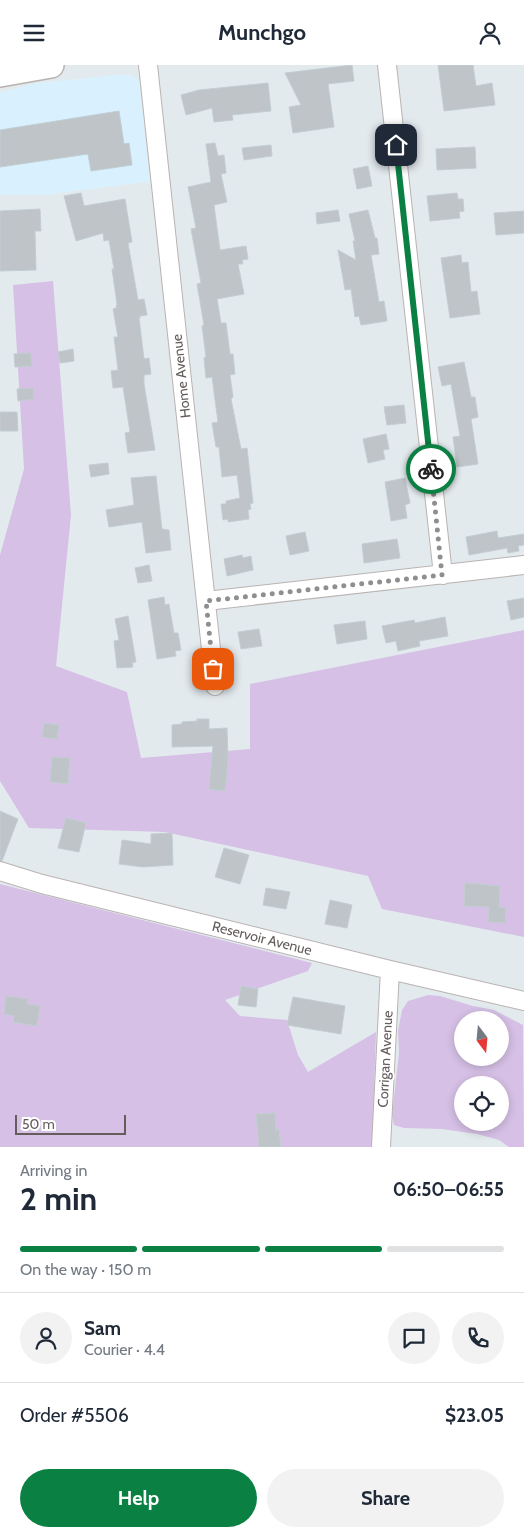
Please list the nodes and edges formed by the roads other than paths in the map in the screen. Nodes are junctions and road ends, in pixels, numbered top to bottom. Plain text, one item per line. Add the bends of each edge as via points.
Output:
1 (51, 65) edge
2 (148, 65) edge
3 (387, 65) edge
4 (0, 74) edge
5 (524, 565) edge
6 (442, 575) junction
7 (206, 601) junction
8 (215, 686) dead end
9 (0, 871) edge
10 (390, 970) junction
11 (524, 1001) edge
12 (381, 1147) edge

1 - 4 main road
2 - 7 street, Home Avenue
3 - 6 street
5 - 6 street
6 - 7 street
7 - 8 street, Home Avenue
9 - 10 street, Reservoir Avenue
10 - 11 street, Reservoir Avenue
10 - 12 street, Corrigan Avenue

